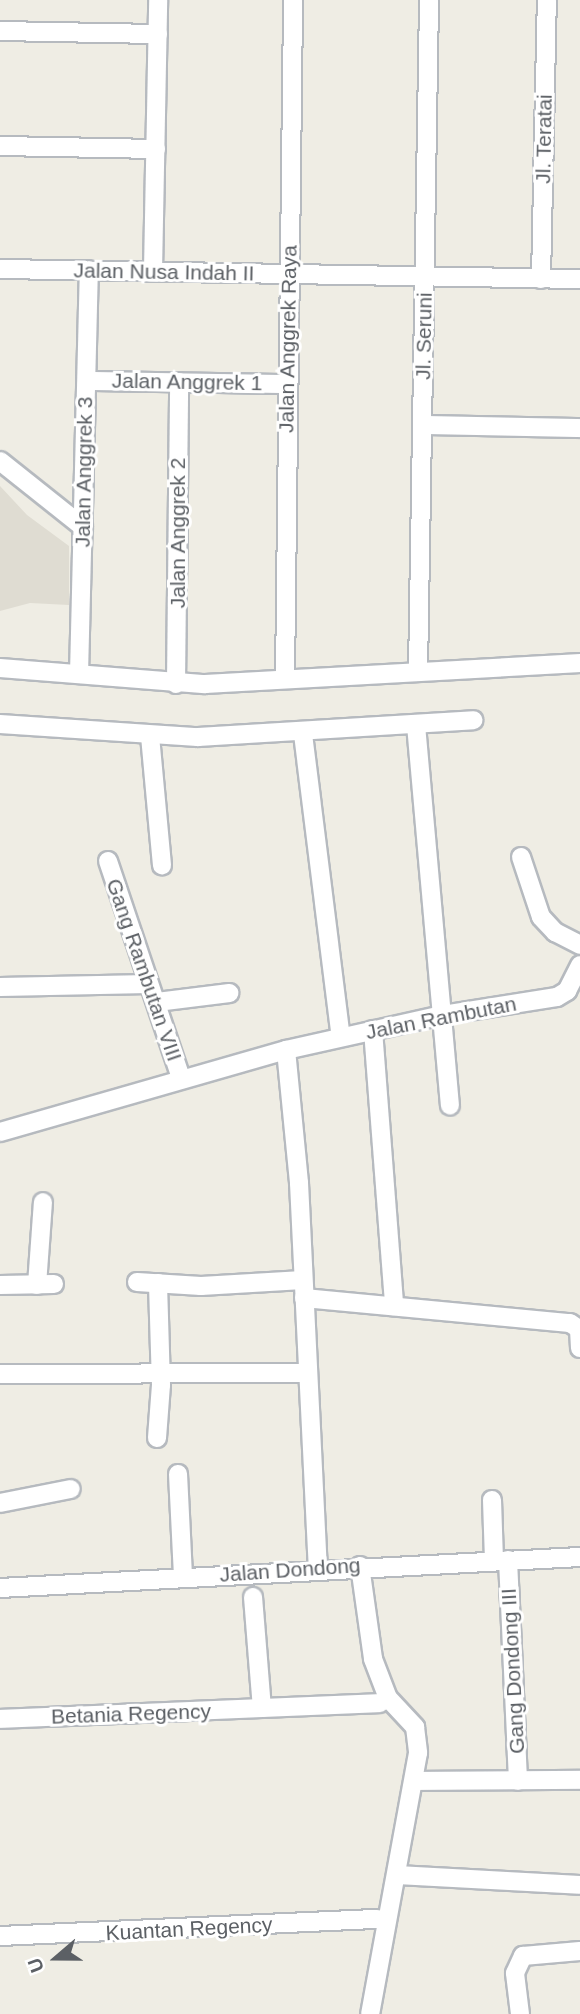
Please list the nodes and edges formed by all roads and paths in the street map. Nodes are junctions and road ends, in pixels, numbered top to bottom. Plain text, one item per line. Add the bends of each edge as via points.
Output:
1 (158, 0) edge
2 (293, 0) edge
3 (429, 0) edge
4 (547, 0) edge
5 (0, 31) edge
6 (158, 34) junction
7 (0, 146) edge
8 (156, 149) junction
9 (0, 269) edge
10 (89, 270) junction
11 (153, 271) junction
12 (288, 275) junction
13 (425, 277) junction
14 (541, 279) junction
15 (580, 279) edge
16 (87, 381) junction
17 (178, 382) junction
18 (287, 384) junction
19 (423, 425) junction
20 (580, 428) edge
21 (0, 461) edge
22 (83, 527) junction
23 (580, 663) edge
24 (0, 667) edge
25 (418, 672) junction
26 (79, 674) junction
27 (285, 679) junction
28 (176, 684) junction
29 (472, 720) dead end
30 (0, 724) edge
31 (416, 725) junction
32 (303, 734) junction
33 (150, 736) junction
34 (521, 858) dead end
35 (108, 861) dead end
36 (162, 865) dead end
37 (580, 946) edge
38 (580, 965) edge
39 (149, 984) junction
40 (0, 987) edge
41 (229, 993) dead end
42 (157, 1002) junction
43 (443, 1015) junction
44 (373, 1030) junction
45 (341, 1037) junction
46 (286, 1050) junction
47 (181, 1078) junction
48 (450, 1105) dead end
49 (0, 1132) edge
50 (43, 1202) dead end
51 (136, 1282) dead end
52 (158, 1283) junction
53 (0, 1285) edge
54 (303, 1289) junction
55 (394, 1306) junction
56 (580, 1348) edge
57 (306, 1373) junction
58 (0, 1374) edge
59 (160, 1374) junction
60 (157, 1438) dead end
61 (178, 1474) dead end
62 (71, 1489) dead end
63 (492, 1500) dead end
64 (0, 1503) edge
65 (580, 1557) edge
66 (501, 1560) junction
67 (360, 1566) junction
68 (318, 1567) junction
69 (183, 1577) junction
70 (0, 1588) edge
71 (253, 1597) dead end
72 (380, 1703) dead end
73 (262, 1708) junction
74 (0, 1719) edge
75 (580, 1780) edge
76 (417, 1781) junction
77 (518, 1781) junction
78 (397, 1875) junction
79 (580, 1885) edge
80 (378, 1919) dead end
81 (0, 1936) edge
82 (580, 1951) edge
83 (370, 2014) edge
84 (520, 2014) edge

1 - 6 street
2 - 12 street, Jalan Anggrek Raya
3 - 13 street, Jl. Seruni
4 - 14 street, Jl. Teratai
5 - 6 street
6 - 8 street
7 - 8 street
8 - 11 street
9 - 10 street, Jalan Nusa Indah II
10 - 11 street, Jalan Nusa Indah II
10 - 16 street, Jalan Anggrek 3
11 - 12 street, Jalan Nusa Indah II
12 - 13 street, Jalan Nusa Indah II
12 - 18 street, Jalan Anggrek Raya
13 - 14 street, Jalan Nusa Indah II
13 - 19 street, Jl. Seruni
14 - 15 street, Jalan Nusa Indah II
16 - 17 street, Jalan Anggrek 1
16 - 22 street, Jalan Anggrek 3
17 - 18 street, Jalan Anggrek 1
17 - 28 street, Jalan Anggrek 2
18 - 27 street, Jalan Anggrek Raya
19 - 20 street
19 - 25 street, Jl. Seruni
21 - 22 street
22 - 26 street, Jalan Anggrek 3
23 - 25 street
24 - 26 street
25 - 27 street
26 - 28 street
27 - 28 street
29 - 31 street
30 - 33 street
31 - 32 street
31 - 43 street
32 - 33 street
32 - 45 street
33 - 36 street
34 - 37 street via 541,917 555,932
35 - 39 street, Gang Rambutan VIII
38 - 43 street, Jalan Rambutan via 562,995
39 - 40 street
39 - 42 street, Gang Rambutan VIII
41 - 42 street
42 - 47 street, Gang Rambutan VIII
43 - 44 street, Jalan Rambutan
43 - 48 street
44 - 45 street, Jalan Rambutan
44 - 55 street
45 - 46 street, Jalan Rambutan
46 - 47 street, Jalan Rambutan
46 - 54 street
47 - 49 street, Jalan Rambutan
50 - 53 street via 46,1285
51 - 52 street
52 - 54 street
52 - 59 street
54 - 55 street
54 - 57 street
55 - 56 street via 570,1323 579,1329
57 - 59 street
57 - 68 street
58 - 59 street
59 - 60 street
61 - 69 street
62 - 64 street
63 - 66 street, Gang Dondong III
65 - 66 street, Jalan Dondong
66 - 67 street, Jalan Dondong
66 - 77 street, Gang Dondong III
67 - 68 street, Jalan Dondong
67 - 76 street via 377,1672 388,1698 415,1727
68 - 69 street, Jalan Dondong
69 - 70 street, Jalan Dondong
71 - 73 street
72 - 73 street, Betania Regency
73 - 74 street, Betania Regency
75 - 77 street
76 - 77 street
76 - 78 street
78 - 79 street
78 - 83 street
80 - 81 street, Kuantan Regency
82 - 84 street via 523,1956 516,1973

